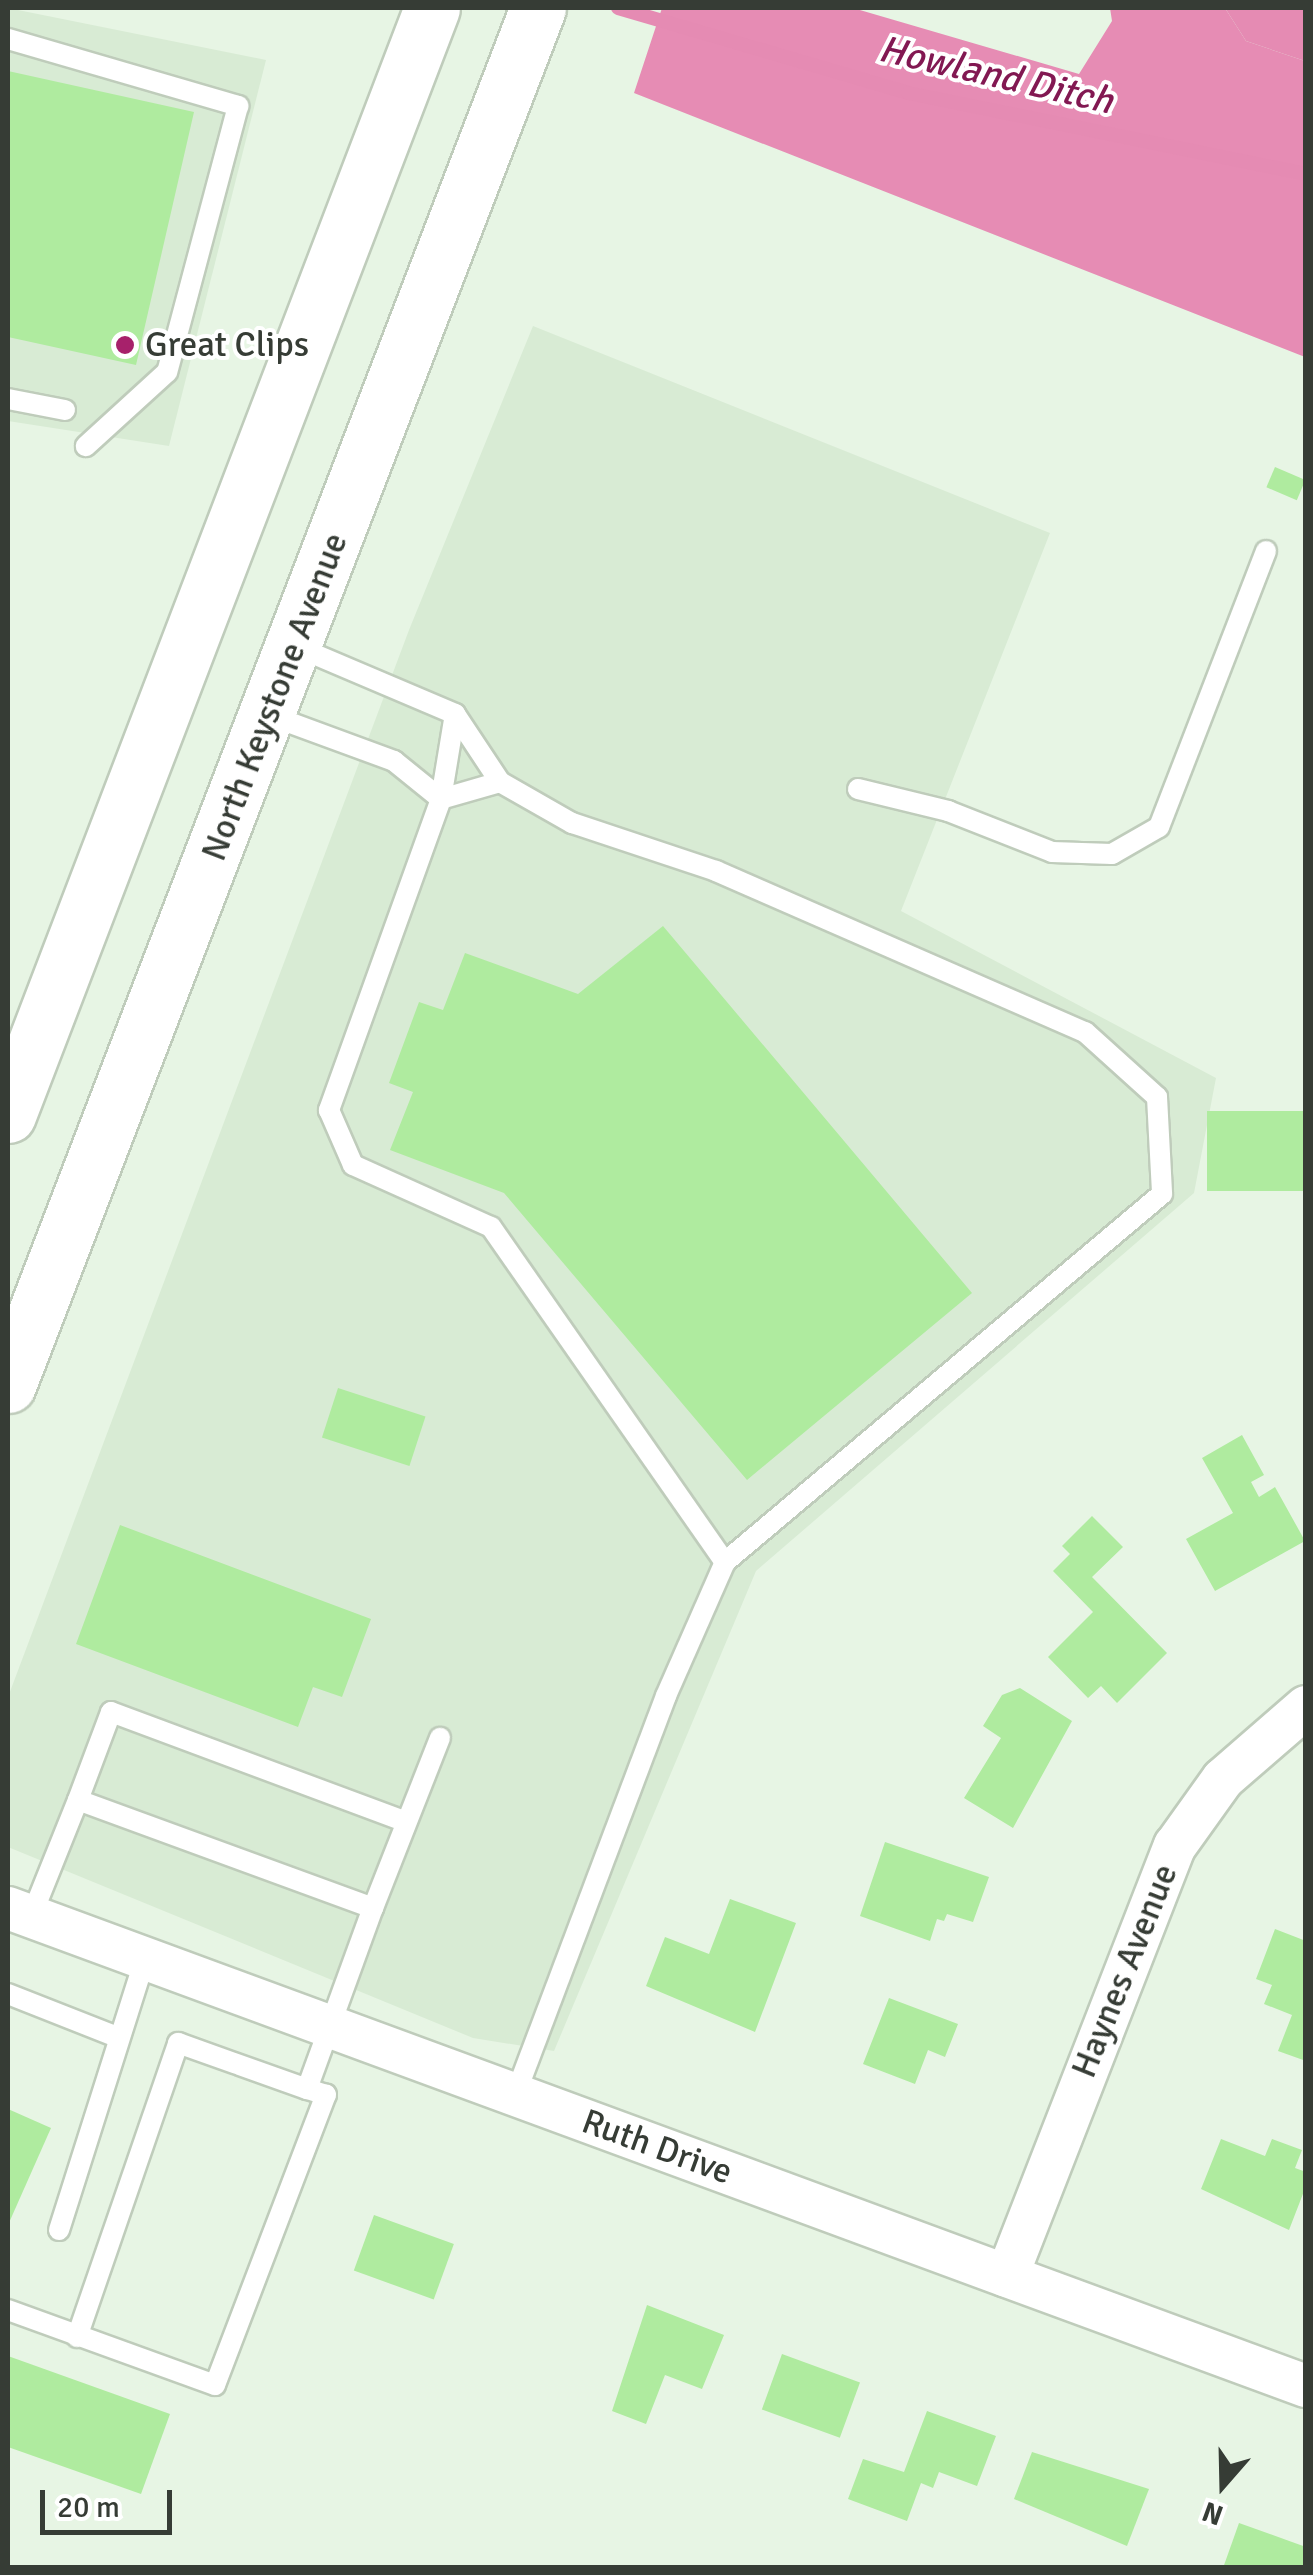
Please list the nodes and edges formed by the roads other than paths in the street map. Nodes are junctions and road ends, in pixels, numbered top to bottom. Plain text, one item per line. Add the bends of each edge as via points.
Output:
1 (538, 8) edge
2 (424, 29) edge
3 (8, 39) edge
4 (8, 399) edge
5 (65, 410) dead end
6 (86, 446) dead end
7 (1266, 552) dead end
8 (295, 646) junction
9 (455, 714) junction
10 (268, 715) junction
11 (500, 782) junction
12 (858, 790) dead end
13 (441, 800) junction
14 (13, 1085) edge
15 (8, 1385) edge
16 (725, 1562) junction
17 (1306, 1708) edge
18 (440, 1738) dead end
19 (78, 1800) junction
20 (406, 1822) junction
21 (373, 1908) junction
22 (19, 1912) edge
23 (145, 1959) junction
24 (8, 1994) edge
25 (330, 2028) junction
26 (117, 2037) junction
27 (307, 2088) junction
28 (515, 2095) junction
29 (59, 2230) dead end
30 (1007, 2276) junction
31 (8, 2310) edge
32 (77, 2337) junction
33 (1306, 2386) edge

1 - 8 main road, North Keystone Avenue
2 - 14 main road
3 - 6 lane via 238,106 168,372
4 - 5 lane
7 - 12 lane via 1159,828 1112,854 1052,852 948,811
8 - 9 lane
8 - 10 main road, North Keystone Avenue
9 - 11 lane
9 - 13 lane
10 - 13 lane via 394,761
10 - 15 main road, North Keystone Avenue
11 - 13 lane
11 - 16 lane via 572,823 716,870 1084,1032 1157,1097 1162,1194
13 - 16 lane via 329,1110 353,1165 490,1227
16 - 28 lane via 666,1696
17 - 30 street, Haynes Avenue via 1224,1779 1176,1846
18 - 20 lane
19 - 20 lane via 111,1712
19 - 21 lane
19 - 22 lane
20 - 21 lane
21 - 25 lane
22 - 23 street, Ruth Drive
23 - 25 street, Ruth Drive
23 - 26 lane
24 - 26 lane
25 - 27 lane
25 - 28 street, Ruth Drive
26 - 29 lane
27 - 32 lane via 178,2042
27 - 32 lane via 326,2096 216,2385
28 - 30 street, Ruth Drive
30 - 33 street, Ruth Drive
31 - 32 lane

